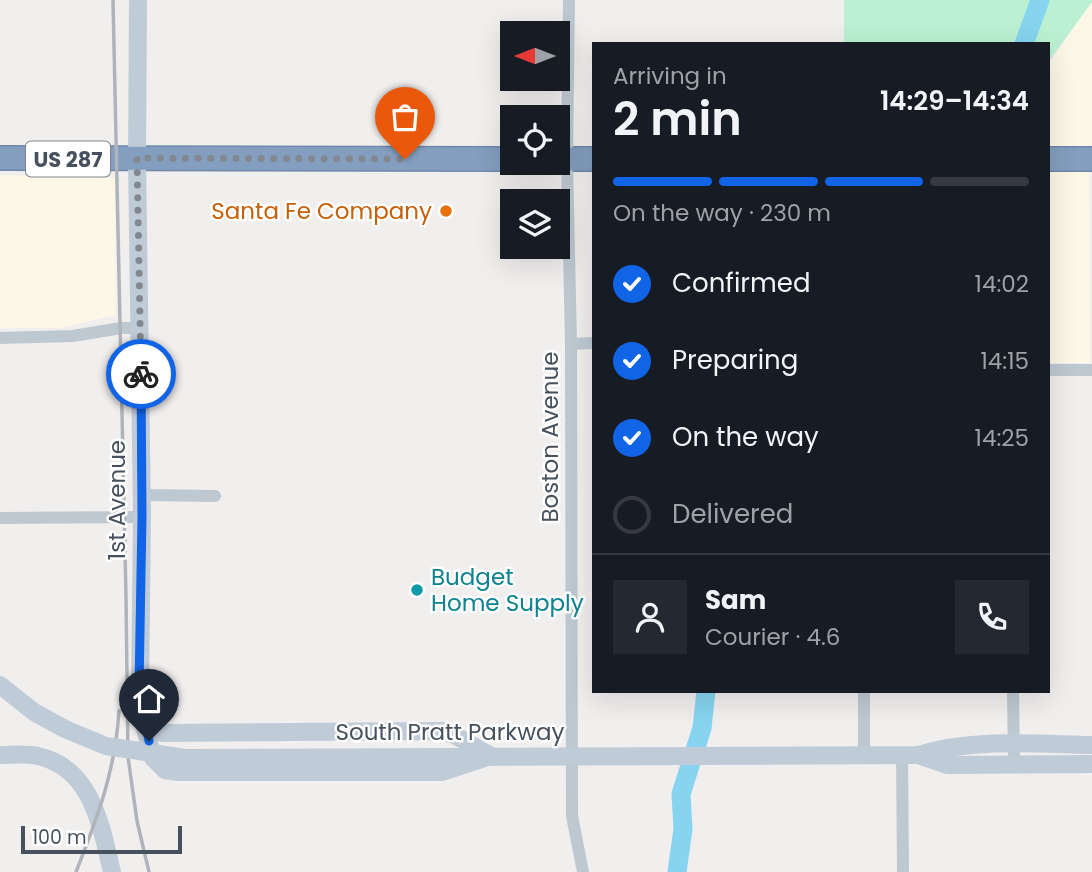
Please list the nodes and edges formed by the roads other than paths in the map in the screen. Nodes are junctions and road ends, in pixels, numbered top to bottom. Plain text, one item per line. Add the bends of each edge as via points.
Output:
1 (138, 0) edge
2 (569, 0) edge
3 (565, 105) edge
4 (0, 158) edge
5 (137, 158) junction
6 (500, 159) edge
7 (570, 159) edge
8 (592, 159) edge
9 (1050, 159) edge
10 (1092, 159) edge
11 (564, 175) edge
12 (140, 328) junction
13 (0, 338) edge
14 (571, 344) junction
15 (592, 344) edge
16 (1050, 370) edge
17 (1092, 370) edge
18 (142, 495) junction
19 (215, 496) dead end
20 (133, 517) junction
21 (0, 518) edge
22 (0, 685) edge
23 (864, 693) edge
24 (1013, 693) edge
25 (141, 705) junction
26 (1014, 744) junction
27 (1092, 745) edge
28 (0, 755) edge
29 (864, 755) junction
30 (910, 755) junction
31 (572, 756) junction
32 (491, 757) junction
33 (1092, 764) edge
34 (1014, 765) junction
35 (112, 872) edge
36 (583, 872) edge
37 (903, 872) edge

1 - 5 street, 1st Avenue
2 - 3 street, Boston Avenue
4 - 5 highway, US 287
5 - 6 highway, US 287
5 - 12 street, 1st Avenue
7 - 8 highway
9 - 10 highway
11 - 14 street, Boston Avenue
12 - 13 street
12 - 18 street, 1st Avenue
14 - 15 street
14 - 31 street, Boston Avenue
16 - 17 street
18 - 19 street
18 - 20 street, 1st Avenue
20 - 21 street
20 - 25 street, 1st Avenue
22 - 32 street, South Pratt Parkway, bridge via 65,729 106,746 133,751 186,758
23 - 29 street
24 - 26 street
25 - 32 street via 153,727 162,733 442,731
25 - 32 street, 1st Avenue via 153,758 165,770 178,772 442,772
26 - 27 street, South Pratt Parkway
26 - 30 street, South Pratt Parkway via 943,747
26 - 34 street
28 - 35 street via 30,755 56,762 78,779 98,817
29 - 30 street, South Pratt Parkway
29 - 31 street, South Pratt Parkway
30 - 34 street, South Pratt Parkway via 947,765
30 - 37 street
31 - 32 street, South Pratt Parkway
31 - 36 street, Boston Avenue via 572,816
33 - 34 street, South Pratt Parkway

